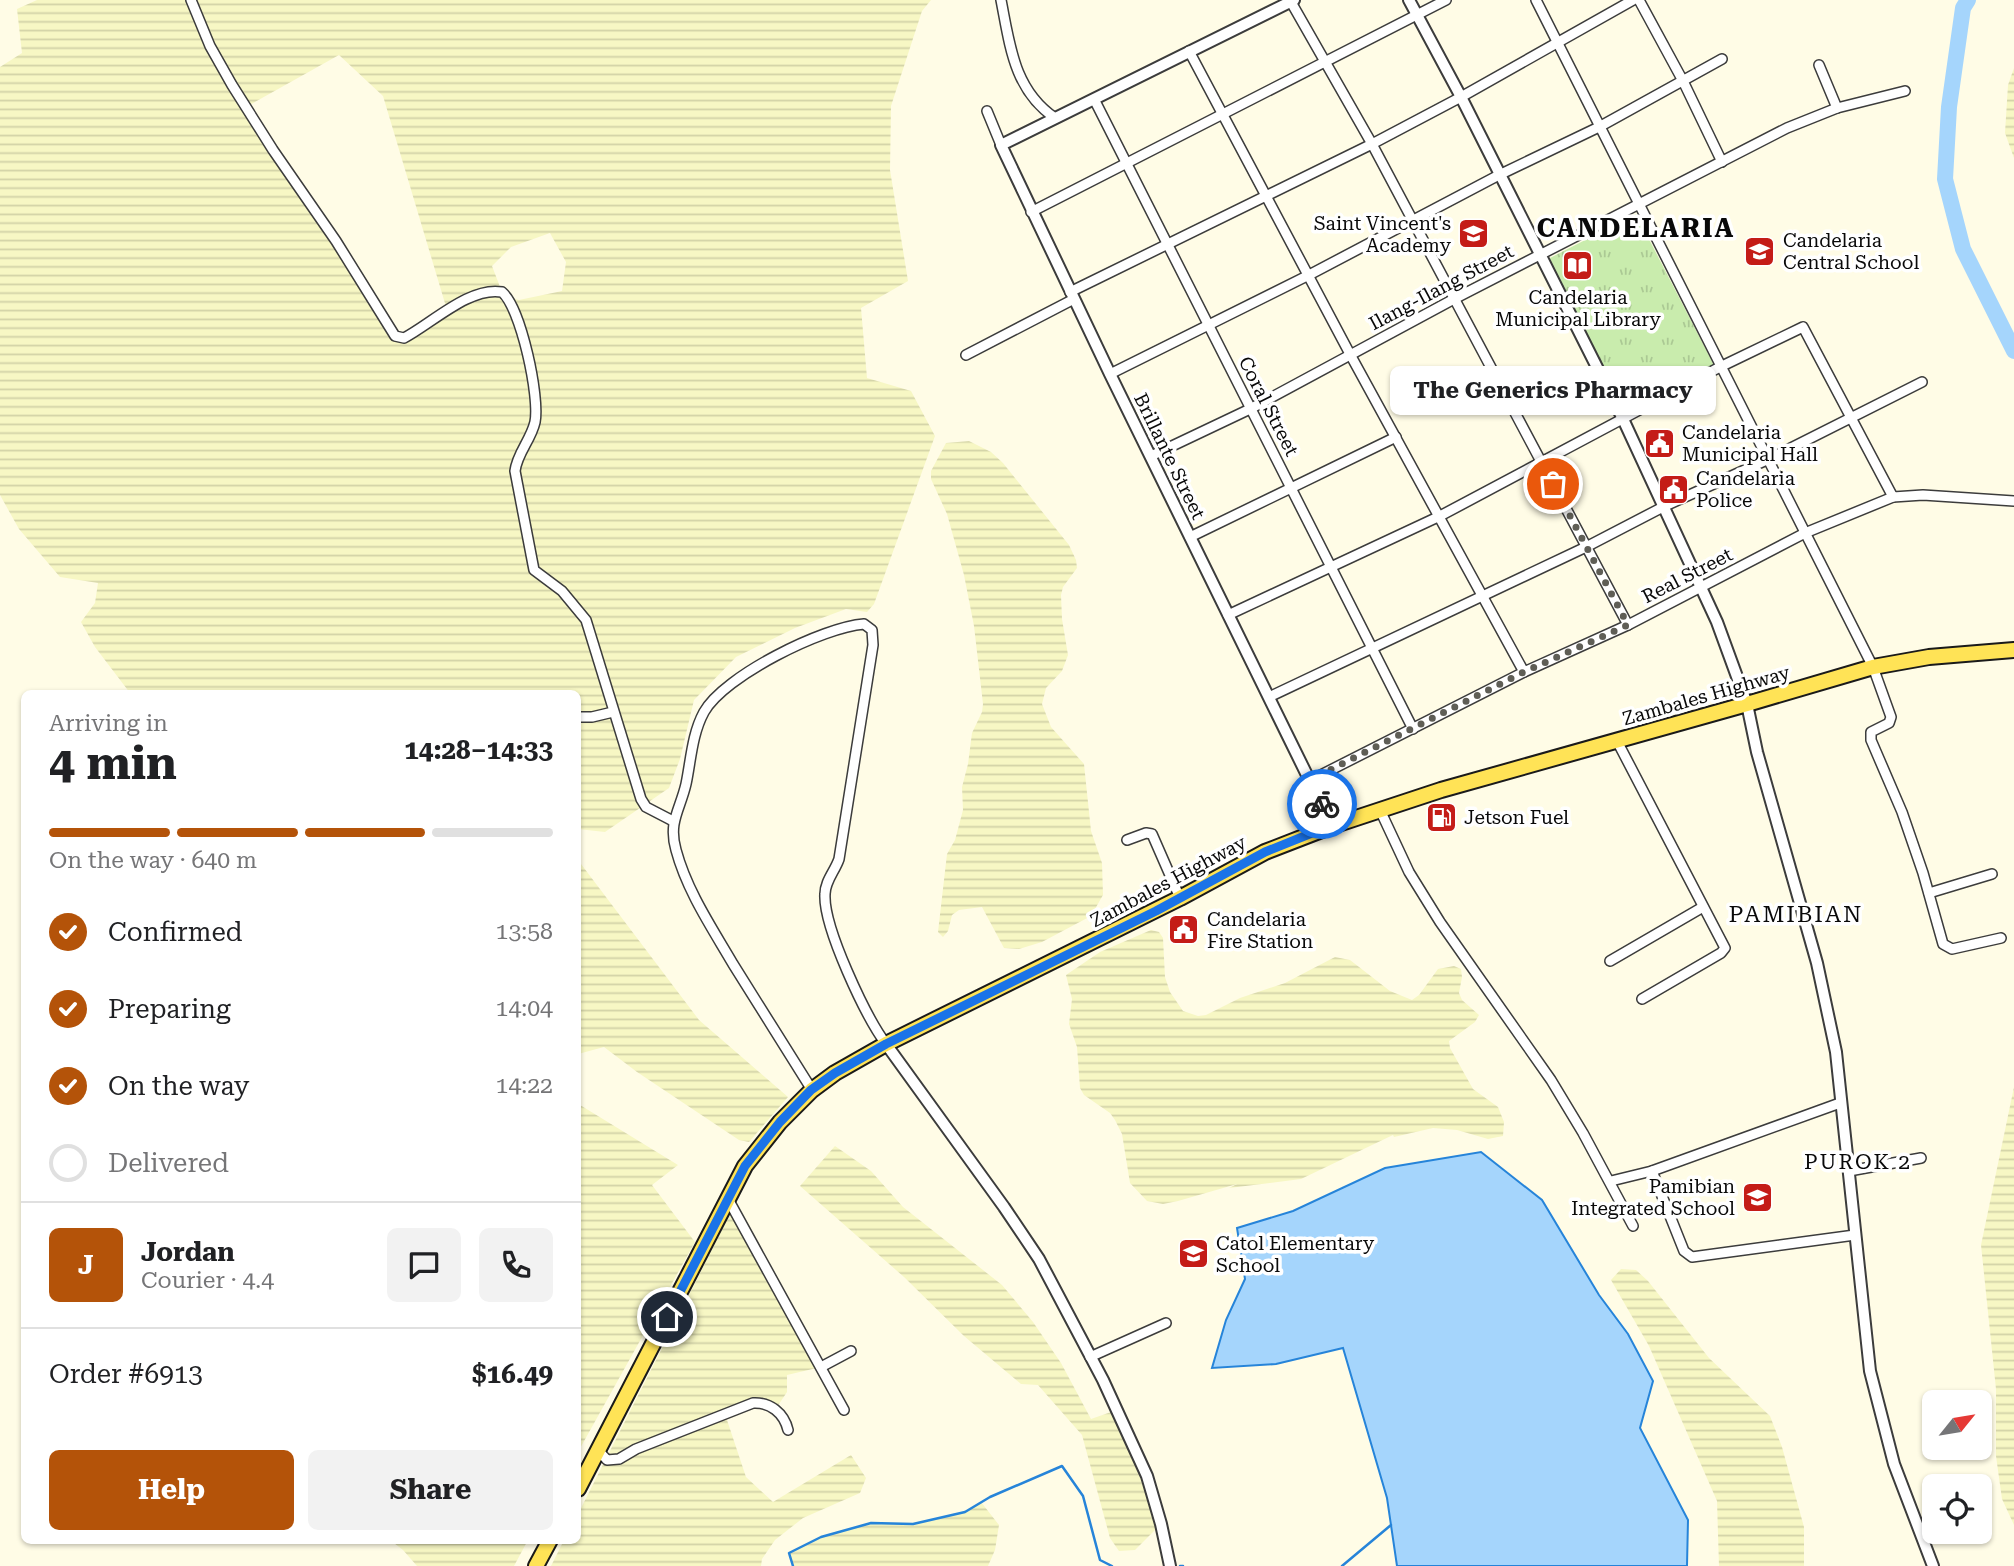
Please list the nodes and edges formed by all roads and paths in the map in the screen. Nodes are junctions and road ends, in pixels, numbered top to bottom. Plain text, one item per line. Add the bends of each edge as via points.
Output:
1 (191, 0) edge
2 (1001, 0) edge
3 (1409, 0) edge
4 (1446, 0) edge
5 (1536, 0) edge
6 (1633, 0) edge
7 (1639, 0) edge
8 (1292, 1) edge
9 (1417, 15) junction
10 (1556, 44) junction
11 (1189, 51) junction
12 (1722, 59) dead end
13 (1325, 62) junction
14 (1819, 65) dead end
15 (1683, 81) junction
16 (1905, 91) dead end
17 (1461, 97) junction
18 (1094, 99) junction
19 (1837, 108) junction
20 (987, 111) dead end
21 (1223, 114) junction
22 (1055, 118) junction
23 (1599, 127) junction
24 (1372, 144) junction
25 (1001, 145) junction
26 (1127, 162) junction
27 (1722, 163) junction
28 (1499, 175) junction
29 (1267, 195) junction
30 (1639, 204) junction
31 (1031, 212) junction
32 (1413, 221) junction
33 (1169, 244) junction
34 (1539, 255) junction
35 (1309, 275) junction
36 (1072, 295) junction
37 (1454, 299) junction
38 (1209, 325) junction
39 (966, 355) dead end
40 (1351, 356) junction
41 (1720, 367) junction
42 (1110, 374) junction
43 (1922, 382) dead end
44 (1250, 409) junction
45 (1851, 418) junction
46 (1623, 419) junction
47 (1396, 437) junction
48 (1151, 456) junction
49 (1769, 459) junction
50 (1541, 463) junction
51 (1292, 489) junction
52 (1893, 497) junction
53 (2014, 501) edge
54 (1665, 506) junction
55 (1440, 516) junction
56 (1805, 533) junction
57 (1190, 537) junction
58 (1587, 547) junction
59 (1331, 565) junction
60 (1702, 587) junction
61 (1481, 596) junction
62 (1228, 615) junction
63 (1628, 625) junction
64 (1372, 648) junction
65 (2014, 650) edge
66 (1873, 667) junction
67 (1524, 672) junction
68 (1269, 696) junction
69 (1747, 704) junction
70 (613, 712) junction
71 (581, 718) edge
72 (1413, 729) junction
73 (1617, 741) junction
74 (1310, 780) junction
75 (1380, 810) junction
76 (673, 821) junction
77 (1332, 825) junction
78 (1127, 840) dead end
79 (1992, 874) dead end
80 (1929, 893) junction
81 (1180, 898) junction
82 (1703, 907) junction
83 (2001, 938) dead end
84 (1610, 961) dead end
85 (1642, 999) dead end
86 (886, 1044) junction
87 (811, 1090) junction
88 (1840, 1103) junction
89 (1921, 1157) dead end
90 (1653, 1171) junction
91 (1849, 1171) junction
92 (1611, 1181) junction
93 (728, 1199) junction
94 (1633, 1226) dead end
95 (1855, 1235) junction
96 (1166, 1323) dead end
97 (851, 1351) dead end
98 (1090, 1357) junction
99 (821, 1367) junction
100 (844, 1410) dead end
101 (788, 1430) dead end
102 (598, 1450) junction
103 (581, 1483) edge
104 (548, 1544) edge
105 (1170, 1564) edge
106 (536, 1566) edge
107 (1933, 1566) edge

1 - 70 street via 232,85 395,336 404,338 484,293 502,292 508,297 521,331 536,401 531,433 515,471 531,561 534,570 562,592 586,620
2 - 22 street via 1025,89
3 - 9 street
4 - 9 street
5 - 10 street
6 - 10 street
7 - 15 street
8 - 11 street
8 - 13 street
9 - 13 street
9 - 17 street
10 - 17 street
10 - 23 street
11 - 18 street
11 - 21 street
12 - 15 street
13 - 21 street
13 - 24 street
14 - 19 street
15 - 23 street
15 - 27 street
16 - 19 street, Ilang-Ilang Street
17 - 24 street
17 - 28 street
18 - 22 street
18 - 26 street, Coral Street
19 - 27 street, Ilang-Ilang Street via 1787,128
20 - 25 street
21 - 26 street
21 - 29 street
22 - 25 street
23 - 28 street
23 - 30 street
24 - 29 street
24 - 32 street
25 - 31 street, Brillante Street
26 - 31 street
26 - 33 street, Coral Street
27 - 30 street, Ilang-Ilang Street
28 - 32 street
28 - 34 street
29 - 33 street
29 - 35 street
30 - 34 street, Ilang-Ilang Street
30 - 41 street
31 - 36 street, Brillante Street
32 - 35 street
32 - 37 street
33 - 36 street
33 - 38 street, Coral Street
34 - 37 street, Ilang-Ilang Street
34 - 46 street
35 - 38 street
35 - 40 street
36 - 39 street
36 - 42 street, Brillante Street
37 - 40 street, Ilang-Ilang Street
37 - 50 street
38 - 42 street
38 - 44 street, Coral Street
40 - 44 street, Ilang-Ilang Street
40 - 47 street
41 - 45 street via 1803,327
41 - 46 street
41 - 49 street
42 - 48 street, Brillante Street
43 - 45 street
44 - 48 street, Ilang-Ilang Street
44 - 51 street, Coral Street
45 - 49 street
45 - 52 street
46 - 50 street
46 - 54 street
47 - 51 street
47 - 55 street
48 - 57 street, Brillante Street
49 - 54 street
49 - 56 street
50 - 55 street
50 - 58 street
51 - 57 street
51 - 59 street, Coral Street
52 - 53 street, Real Street
52 - 56 street, Real Street
54 - 58 street
54 - 60 street
55 - 59 street
55 - 61 street
56 - 60 street, Real Street
56 - 66 street
57 - 62 street, Brillante Street
58 - 61 street
58 - 63 street
59 - 62 street
59 - 64 street, Coral Street
60 - 63 street, Real Street
60 - 69 street
61 - 64 street
61 - 67 street
62 - 68 street, Brillante Street
63 - 67 street, Real Street
64 - 68 street
64 - 72 street, Coral Street
65 - 66 main road, Zambales Highway
66 - 69 main road, Zambales Highway
66 - 80 street via 1891,717 1871,733 1871,740
67 - 72 street, Real Street
68 - 74 street, Brillante Street
69 - 73 main road, Zambales Highway
69 - 88 street via 1829,1015
70 - 71 street
70 - 76 street via 641,799 646,807
72 - 74 street, Real Street
73 - 75 main road, Zambales Highway
73 - 82 street
74 - 77 street, Brillante Street
75 - 77 main road, Zambales Highway
75 - 92 street via 1409,872 1440,922 1551,1080
76 - 86 street via 699,723 717,696 783,652 856,625 870,627 873,645 839,859 825,894 837,945 875,1030
76 - 87 street via 677,854 699,906
77 - 81 main road, Zambales Highway via 1265,852
78 - 81 street via 1152,834
79 - 80 street
80 - 83 street via 1940,938 1947,948
81 - 86 main road, Zambales Highway
82 - 84 street
82 - 85 street via 1724,951
86 - 87 main road, Zambales Highway
86 - 98 street via 1011,1217
87 - 93 main road, Zambales Highway via 761,1144
88 - 90 street
88 - 91 street
89 - 91 street
90 - 92 street
90 - 95 street via 1684,1251 1692,1257
91 - 95 street
92 - 94 street
93 - 99 street
93 - 102 main road, Zambales Highway
95 - 107 street via 1870,1371 1894,1464
96 - 98 street
97 - 99 street
98 - 105 street via 1147,1476
99 - 100 street
101 - 102 street via 778,1412 753,1403 615,1461 607,1460
102 - 103 main road, Zambales Highway
104 - 106 main road

